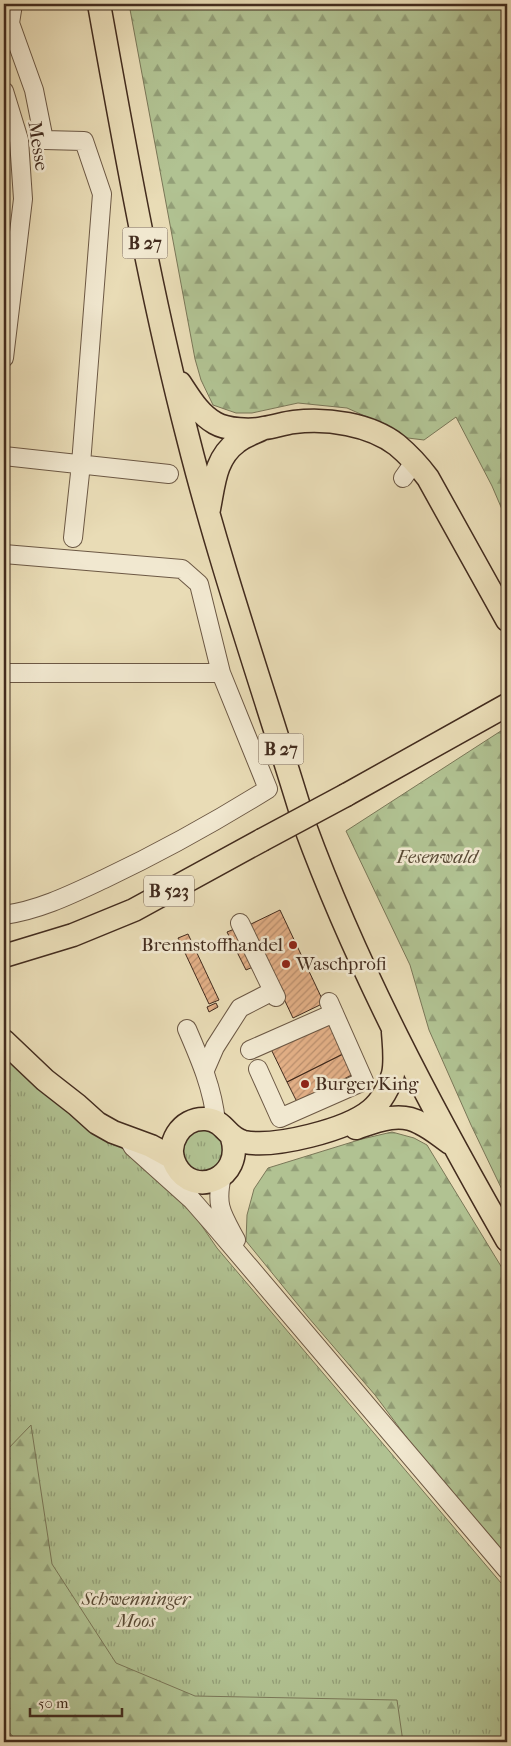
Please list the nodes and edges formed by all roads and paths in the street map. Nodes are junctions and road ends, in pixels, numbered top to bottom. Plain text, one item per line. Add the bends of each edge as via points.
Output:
1 (14, 4) edge
2 (99, 4) edge
3 (4, 91) edge
4 (4, 358) edge
5 (170, 367) junction
6 (262, 429) junction
7 (4, 456) edge
8 (81, 464) junction
9 (169, 474) dead end
10 (208, 512) junction
11 (73, 538) dead end
12 (4, 554) edge
13 (507, 620) edge
14 (4, 672) edge
15 (221, 673) junction
16 (507, 705) edge
17 (4, 915) edge
18 (240, 923) dead end
19 (4, 956) edge
20 (393, 1026) junction
21 (187, 1029) dead end
22 (5, 1041) edge
23 (250, 1050) dead end
24 (258, 1069) dead end
25 (207, 1078) junction
26 (77, 1104) junction
27 (207, 1121) junction
28 (176, 1134) junction
29 (127, 1137) junction
30 (232, 1138) junction
31 (453, 1145) junction
32 (173, 1158) junction
33 (227, 1169) junction
34 (193, 1180) junction
35 (213, 1224) junction
36 (507, 1240) edge
37 (261, 1281) junction
38 (507, 1570) edge

1 - 8 street via 10,23 34,90 44,140 84,141 102,194
2 - 5 main road, B 27
3 - 4 street, Messe via 19,140 23,199
5 - 6 main road via 195,407 209,419 226,426
5 - 10 main road, B 27
6 - 10 main road via 238,441 225,453 218,464
6 - 13 main road via 293,422 342,423 370,431 395,444 409,469 428,478
7 - 8 street
8 - 9 street
8 - 11 street
10 - 20 main road, B 27 via 304,826 350,937
12 - 15 street via 182,568 199,584
14 - 15 street
15 - 17 street via 268,789 205,828 130,867 64,898
16 - 19 main road, B 523, bridge via 134,910 73,935
18 - 25 street via 275,994 240,1008 215,1047
20 - 30 main road via 393,1074 372,1109 327,1130 286,1141 258,1144
20 - 31 main road, B 27
21 - 25 street
22 - 26 main road via 45,1080
23 - 24 street via 331,1008 364,1081 280,1118
25 - 27 street via 215,1105
26 - 28 main road via 123,1124 155,1133
26 - 29 main road via 97,1123
27 - 28 main road via 189,1123
27 - 30 main road via 223,1126
28 - 32 main road
29 - 32 main road
29 - 35 street
30 - 33 main road via 234,1146
31 - 33 main road via 419,1122 385,1118 316,1142 247,1156
31 - 36 main road, B 27
32 - 34 main road via 184,1176
33 - 34 main road via 212,1181
33 - 37 street via 218,1204
34 - 35 street
35 - 37 street
37 - 38 street

